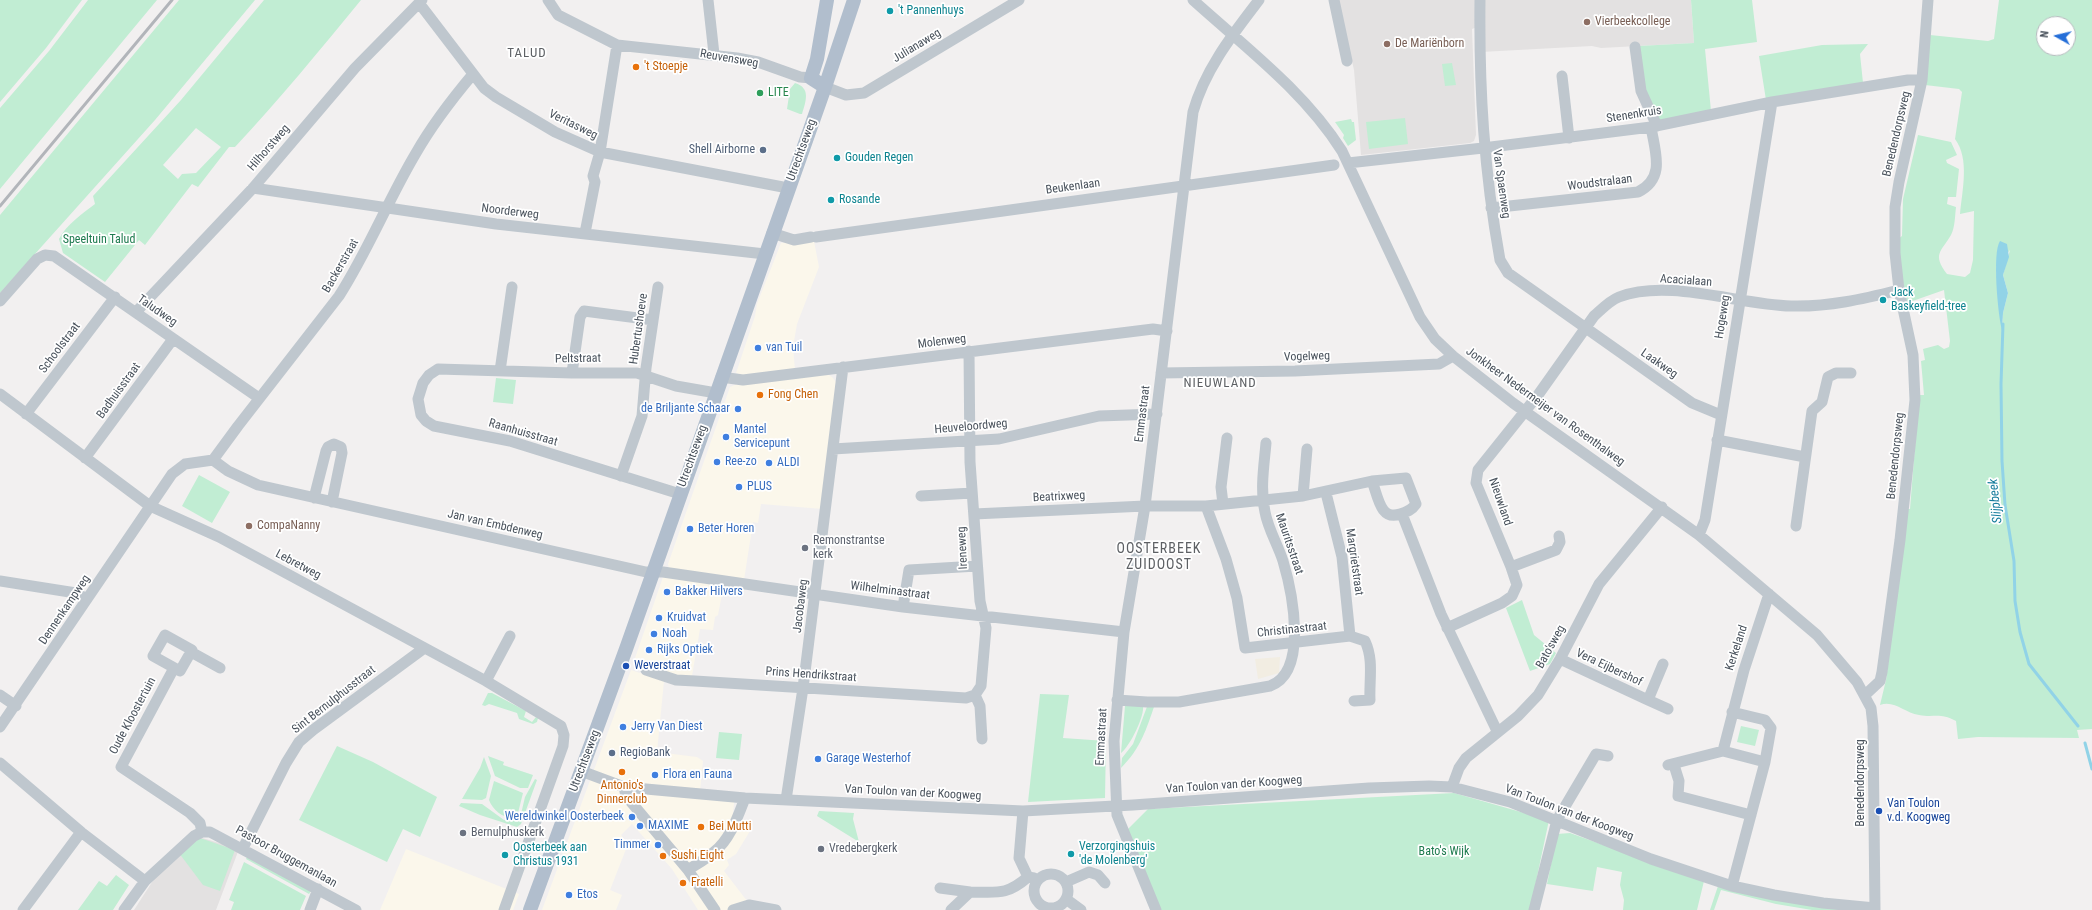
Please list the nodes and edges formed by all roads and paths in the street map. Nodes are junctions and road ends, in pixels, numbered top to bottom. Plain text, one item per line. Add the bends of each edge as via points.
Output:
1 (548, 0) edge
2 (708, 0) edge
3 (827, 0) edge
4 (854, 0) edge
5 (1019, 0) edge
6 (1194, 0) edge
7 (1259, 0) edge
8 (1334, 0) edge
9 (1480, 0) edge
10 (1928, 0) edge
11 (420, 1) edge
12 (1232, 35) junction
13 (617, 45) junction
14 (1635, 47) dead end
15 (714, 54) junction
16 (1347, 60) dead end
17 (473, 74) junction
18 (1562, 76) dead end
19 (811, 78) junction
20 (1922, 80) junction
21 (825, 87) junction
22 (1772, 102) junction
23 (1654, 126) junction
24 (1569, 138) junction
25 (1483, 148) junction
26 (600, 152) junction
27 (1348, 162) junction
28 (1334, 165) dead end
29 (1184, 185) junction
30 (253, 188) junction
31 (788, 188) junction
32 (387, 208) junction
33 (1491, 208) junction
34 (586, 233) junction
35 (772, 233) junction
36 (765, 254) junction
37 (512, 287) dead end
38 (658, 287) dead end
39 (1899, 290) junction
40 (115, 297) junction
41 (1739, 299) junction
42 (0, 301) edge
43 (136, 312) junction
44 (653, 320) junction
45 (1585, 329) junction
46 (1167, 331) junction
47 (173, 339) junction
48 (969, 351) junction
49 (1453, 356) junction
50 (843, 368) junction
51 (500, 371) junction
52 (572, 373) junction
53 (1851, 373) dead end
54 (1161, 374) junction
55 (646, 375) junction
56 (721, 377) junction
57 (716, 393) junction
58 (0, 394) edge
59 (259, 398) junction
60 (1525, 411) junction
61 (26, 414) junction
62 (1156, 414) junction
63 (421, 415) joint
64 (1721, 415) junction
65 (1227, 438) dead end
66 (1717, 440) junction
67 (968, 442) junction
68 (1266, 443) dead end
69 (833, 449) junction
70 (1307, 449) dead end
71 (1805, 457) junction
72 (85, 458) junction
73 (213, 460) junction
74 (621, 476) junction
75 (1372, 481) junction
76 (972, 493) junction
77 (1326, 493) junction
78 (680, 494) junction
79 (921, 496) dead end
80 (1303, 496) junction
81 (314, 498) junction
82 (1263, 500) junction
83 (332, 502) junction
84 (1223, 504) junction
85 (150, 506) junction
86 (1144, 506) junction
87 (1206, 506) junction
88 (1662, 507) junction
89 (974, 514) junction
90 (1402, 514) junction
91 (1796, 526) dead end
92 (1699, 535) junction
93 (1559, 536) dead end
94 (977, 566) junction
95 (1511, 567) junction
96 (653, 572) junction
97 (0, 581) edge
98 (1769, 594) junction
99 (815, 595) junction
100 (88, 599) junction
101 (903, 606) junction
102 (983, 614) junction
103 (1447, 628) junction
104 (1124, 632) junction
105 (510, 636) dead end
106 (1350, 636) junction
107 (1295, 643) junction
108 (423, 648) junction
109 (191, 652) junction
110 (1560, 659) junction
111 (1663, 664) dead end
112 (174, 668) junction
113 (220, 668) dead end
114 (646, 670) dead end
115 (486, 681) junction
116 (804, 688) junction
117 (0, 695) edge
118 (975, 695) junction
119 (1865, 695) junction
120 (1117, 700) junction
121 (1648, 700) junction
122 (1354, 701) dead end
123 (16, 706) junction
124 (1668, 709) dead end
125 (1732, 712) junction
126 (0, 727) edge
127 (1497, 731) junction
128 (982, 739) dead end
129 (1723, 751) junction
130 (1608, 756) dead end
131 (557, 762) joint
132 (1765, 762) junction
133 (0, 764) edge
134 (581, 771) junction
135 (624, 787) junction
136 (1452, 787) junction
137 (745, 798) junction
138 (786, 800) junction
139 (1117, 806) junction
140 (1023, 811) junction
141 (1751, 815) junction
142 (1557, 820) junction
143 (81, 832) junction
144 (202, 832) junction
145 (243, 848) junction
146 (688, 870) junction
147 (1033, 878) junction
148 (145, 881) junction
149 (1066, 882) junction
150 (1105, 883) dead end
151 (1732, 886) junction
152 (940, 888) dead end
153 (318, 889) junction
154 (970, 892) junction
155 (1066, 899) junction
156 (1875, 909) edge
157 (23, 910) edge
158 (124, 910) edge
159 (310, 910) edge
160 (356, 910) edge
161 (504, 910) edge
162 (530, 910) edge
163 (715, 910) edge
164 (733, 910) edge
165 (776, 910) edge
166 (951, 910) edge
167 (1081, 910) edge
168 (1156, 910) edge
169 (1534, 910) edge

1 - 13 street, Reuvensweg via 558,15
2 - 15 street
3 - 19 main road via 817,59
4 - 21 main road, Utrechtseweg
5 - 21 street, Julianaweg via 864,93 846,95
6 - 12 street, Jonkheer Nedermeijer van Rosenthalweg
7 - 12 street, Emmastraat
8 - 16 street
9 - 25 street, Van Spaenweg via 1479,54
10 - 20 street, Benedendorpsweg
11 - 17 street, Veritasweg
11 - 30 street, Hilhorstweg via 355,68
12 - 27 street, Jonkheer Nedermeijer van Rosenthalweg via 1298,95 1335,140
12 - 29 street, Emmastraat via 1197,96
13 - 15 street, Reuvensweg
13 - 26 street
14 - 23 street via 1641,92
15 - 19 street, Reuvensweg via 758,62 800,77
17 - 26 street, Veritasweg via 484,88 496,97 554,132
17 - 32 street, Backerstraat via 438,117
18 - 24 street
19 - 21 main road, Reuvensweg
20 - 22 street, Stenenkruis via 1908,80
20 - 39 street, Benedendorpsweg via 1895,208 1895,253
21 - 31 main road, Utrechtseweg
22 - 23 street, Stenenkruis
22 - 41 street, Hogeweg
23 - 24 street, Stenenkruis
23 - 33 street, Woudstralaan via 1656,176 1646,188 1638,192
24 - 25 street, Stenenkruis
25 - 27 street, Stenenkruis
25 - 33 street, Van Spaenweg
26 - 31 street, Veritasweg
26 - 34 street via 593,176 595,182
27 - 49 street, Jonkheer Nedermeijer van Rosenthalweg via 1420,317 1435,339
28 - 29 street, Beukenlaan
29 - 35 street, Beukenlaan via 794,240
29 - 46 street, Emmastraat
30 - 32 street, Noorderweg
30 - 43 street, Hilhorstweg
31 - 35 main road, Utrechtseweg
32 - 34 street, Noorderweg via 496,224
32 - 59 street, Backerstraat via 354,274
33 - 45 street, Van Spaenweg via 1500,260 1508,273
34 - 36 street, Noorderweg
35 - 36 main road, Utrechtseweg
36 - 56 main road, Utrechtseweg
37 - 51 street
38 - 44 street, Hubertushoeve
39 - 41 street, Acacialaan via 1846,302 1809,306 1774,305
39 - 119 street, Benedendorpsweg via 1913,355 1915,400 1882,672 1880,681
40 - 42 street, Taludweg via 54,256 45,255 37,259
40 - 43 street, Taludweg
40 - 61 street, Schoolstraat
41 - 45 street, Acacialaan via 1672,291 1632,294 1606,305
41 - 64 street, Hogeweg
43 - 47 street, Taludweg
44 - 52 street via 584,311 580,317
44 - 55 street, Hubertushoeve
45 - 60 street, Acacialaan
45 - 64 street, Laakweg via 1692,403
46 - 48 street, Molenweg via 1153,330
46 - 54 street, Emmastraat
47 - 59 street, Taludweg
47 - 72 street, Badhuisstraat
48 - 50 street, Molenweg
48 - 67 street, Ireneweg
49 - 54 street, Vogelweg via 1439,364
49 - 60 street, Jonkheer Nedermeijer van Rosenthalweg
50 - 56 street, Molenweg via 743,380
50 - 69 street, Jacobaweg
51 - 52 street, Peltstraat
51 - 63 street, Peltstraat via 438,369 428,375 420,391
52 - 55 street, Peltstraat via 610,372
53 - 71 street via 1836,373 1828,377 1822,402 1812,411
54 - 62 street, Emmastraat
55 - 57 street, Peltstraat via 676,386
55 - 74 street via 642,416
56 - 57 main road, Utrechtseweg
57 - 78 main road, Utrechtseweg
58 - 61 street, Lebretweg
59 - 73 street, Backerstraat
60 - 88 street, Jonkheer Nedermeijer van Rosenthalweg
60 - 95 street, Nieuwland via 1478,470 1476,483
61 - 72 street, Lebretweg
62 - 67 street, Heuveloordweg via 1099,416 999,439
62 - 86 street, Emmastraat
63 - 74 street, Raanhuisstraat via 434,426 510,441
64 - 66 street, Hogeweg
65 - 84 street via 1221,487
66 - 71 street
66 - 92 street, Hogeweg via 1705,520
67 - 69 street, Heuveloordweg
67 - 76 street, Ireneweg
68 - 82 street
69 - 99 street, Jacobaweg
70 - 80 street
71 - 91 street
72 - 85 street, Lebretweg
73 - 81 street, Jan van Embdenweg via 228,471 258,485
73 - 85 street, Dennenkampweg via 185,464 172,474
74 - 78 street, Raanhuisstraat
75 - 77 street
75 - 90 street via 1383,511 1392,516
75 - 90 street via 1406,478 1416,504
76 - 79 street
76 - 89 street, Ireneweg
77 - 80 street
77 - 106 street, Margrietstraat via 1342,558
78 - 96 main road, Utrechtseweg
80 - 82 street
81 - 83 street, Jan van Embdenweg
81 - 83 street via 326,450 334,444 342,451
82 - 84 street
82 - 107 street, Mauritsstraat via 1265,514 1290,586
83 - 96 street, Jan van Embdenweg
84 - 87 street
85 - 100 street, Dennenkampweg
85 - 108 street, Lebretweg via 219,537
86 - 87 street
86 - 89 street, Beatrixweg
86 - 104 street, Emmastraat
87 - 107 street, Christinastraat via 1237,598 1245,648
88 - 92 street, Jonkheer Nedermeijer van Rosenthalweg
88 - 110 street, Bato'sweg via 1599,584
89 - 94 street, Ireneweg
90 - 103 street
92 - 98 street, Jonkheer Nedermeijer van Rosenthalweg
93 - 95 street via 1560,542 1556,550
94 - 101 street via 909,570
94 - 102 street, Ireneweg
95 - 103 street, Nieuwland via 1517,585 1512,596
96 - 99 street, Wilhelminastraat
96 - 134 main road, Utrechtseweg
97 - 100 street via 76,593
98 - 119 street, Jonkheer Nedermeijer van Rosenthalweg via 1821,640
98 - 125 street, Kerkeland
99 - 101 street, Wilhelminastraat
99 - 116 street, Jacobaweg
100 - 123 street, Dennenkampweg
101 - 102 street, Wilhelminastraat
102 - 104 street, Wilhelminastraat
102 - 118 street, Ireneweg via 987,637 981,686
103 - 127 street
104 - 120 street, Emmastraat
105 - 115 street
106 - 107 street, Christinastraat
106 - 122 street via 1365,641 1372,677 1369,686 1370,700
107 - 120 street via 1286,675 1270,686 1179,702
108 - 115 street, Lebretweg
108 - 145 street, Sint Bernulphusstraat via 299,742
109 - 112 street, Oude Kloostertuin via 180,671
109 - 112 street via 192,650 165,635 153,656
109 - 113 street
110 - 121 street, Vera Eijbershof
110 - 127 street, Bato'sweg via 1538,695 1518,716
111 - 121 street, Vera Eijbershof
112 - 144 street, Oude Kloostertuin via 121,767 190,812 200,823
114 - 116 street, Prins Hendrikstraat via 676,680
115 - 131 street, Lebretweg via 561,726 564,735 563,746
116 - 118 street, Prins Hendrikstraat via 966,698
116 - 138 street, Jacobaweg
117 - 123 street
118 - 128 street via 980,706
119 - 156 street, Benedendorpsweg via 1873,726
120 - 139 street, Emmastraat via 1113,761
121 - 124 street, Vera Eijbershof
123 - 126 street, Dennenkampweg
125 - 129 street, Kerkeland
125 - 132 street via 1769,723 1771,728
127 - 136 street, Bato'sweg via 1466,758
129 - 132 street
129 - 141 street via 1671,765 1679,781 1678,796
130 - 142 street via 1596,754
131 - 161 street, Utrechtseweg
132 - 141 street
133 - 143 street
134 - 135 street, Van Toulon van der Koogweg
134 - 162 main road, Utrechtseweg
135 - 137 street, Van Toulon van der Koogweg
135 - 146 street via 626,796
136 - 139 street, Van Toulon van der Koogweg via 1369,788
136 - 142 street, Van Toulon van der Koogweg via 1510,802
137 - 138 street, Van Toulon van der Koogweg
137 - 146 street via 737,819 715,852
138 - 140 street, Van Toulon van der Koogweg
139 - 140 street, Van Toulon van der Koogweg
139 - 168 street, Emmastraat via 1117,815
140 - 147 street via 1019,858
141 - 151 street
142 - 151 street, Van Toulon van der Koogweg via 1651,859
142 - 169 street
143 - 148 street
143 - 157 street
144 - 145 street, Pastoor Bruggemanlaan via 218,834
144 - 148 street via 170,856
145 - 153 street, Pastoor Bruggemanlaan
146 - 163 street
147 - 149 street via 1052,874 1058,875
147 - 154 street via 1005,892
147 - 155 street via 1034,896 1040,905 1046,908 1058,907
148 - 158 street
149 - 150 street via 1089,872 1098,875
149 - 155 street
151 - 156 street, Van Toulon van der Koogweg
152 - 154 street
153 - 159 street
153 - 160 street, Pastoor Bruggemanlaan
154 - 166 street
155 - 167 street
164 - 165 street via 749,905

